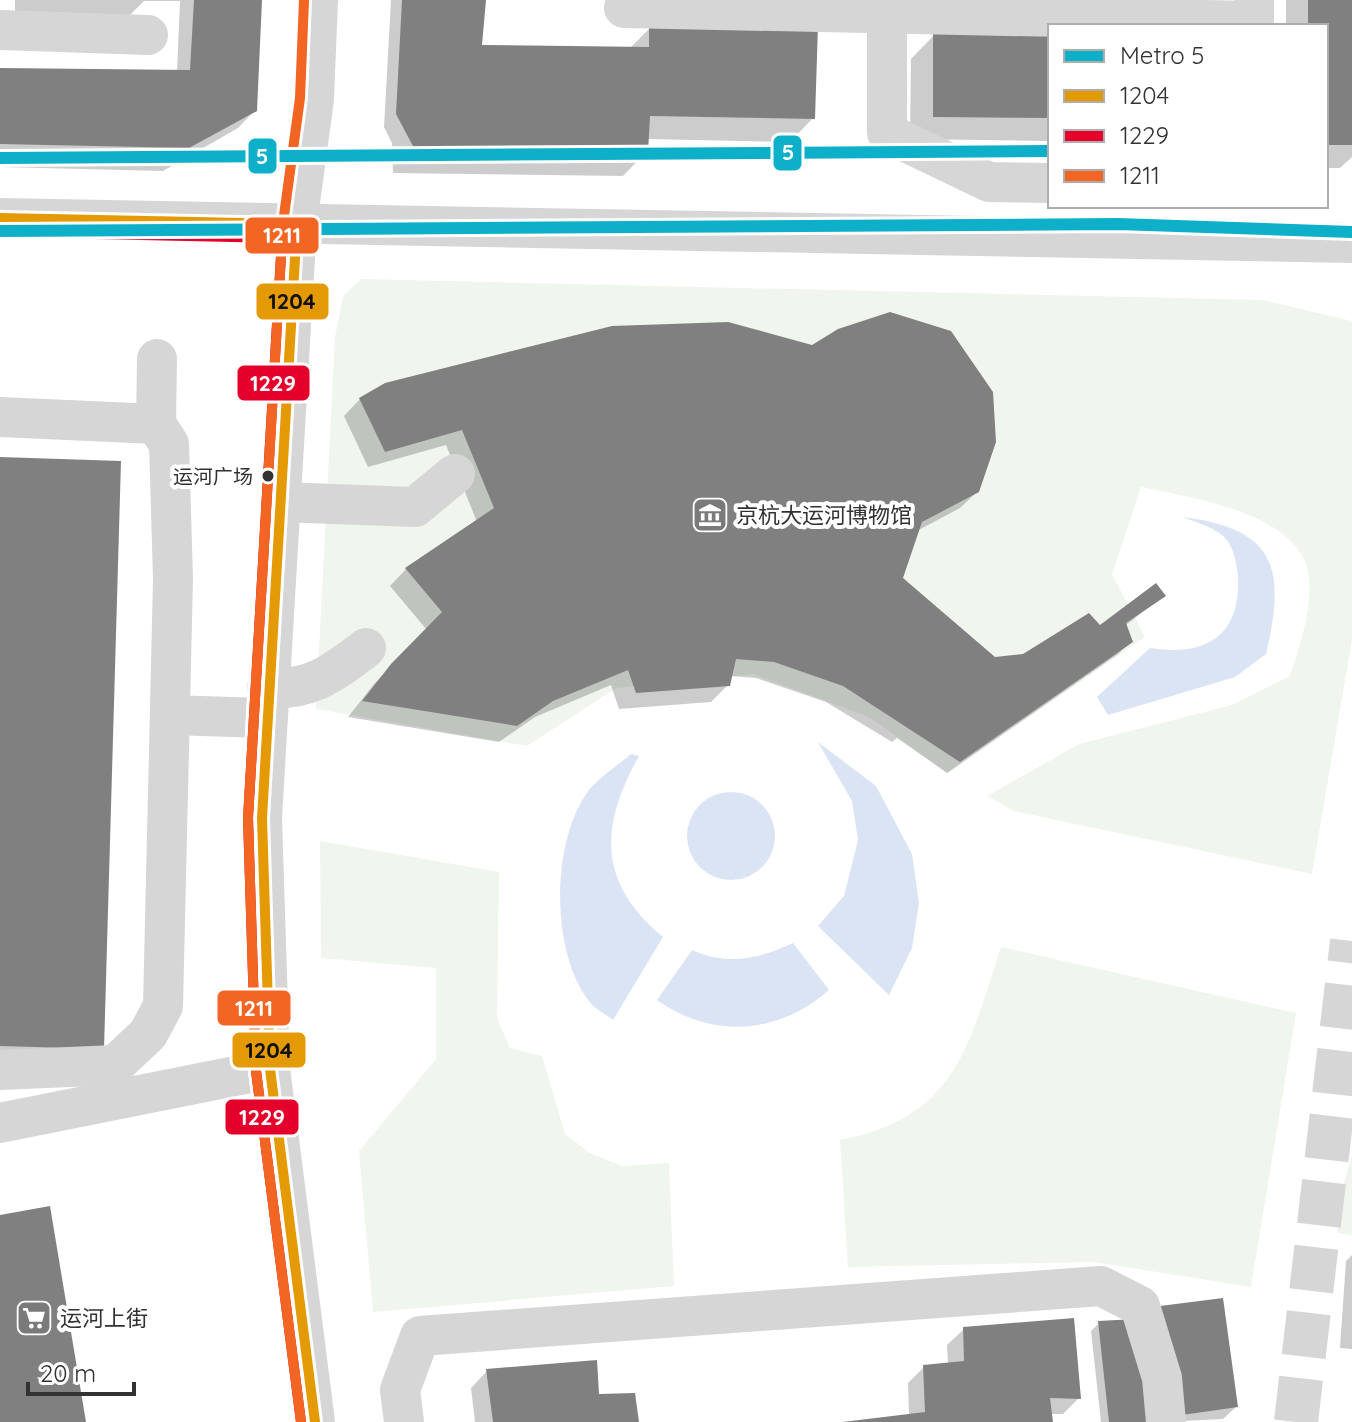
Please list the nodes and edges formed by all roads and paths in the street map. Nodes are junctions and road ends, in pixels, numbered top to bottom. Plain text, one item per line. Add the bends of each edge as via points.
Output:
1 (318, 0) edge
2 (1254, 0) edge
3 (624, 8) dead end
4 (1093, 9) edge
5 (887, 14) junction
6 (8, 20) edge
7 (148, 35) dead end
8 (1048, 183) edge
9 (0, 218) edge
10 (1224, 223) edge
11 (297, 224) junction
12 (1352, 243) edge
13 (157, 359) dead end
14 (0, 417) edge
15 (156, 424) junction
16 (455, 474) dead end
17 (279, 502) junction
18 (366, 648) dead end
19 (267, 703) junction
20 (170, 715) junction
21 (270, 1069) junction
22 (0, 1070) edge
23 (0, 1123) edge
24 (315, 1422) edge
25 (404, 1422) edge
26 (1166, 1422) edge

1 - 11 street via 314,99
2 - 4 street via 1254,21
3 - 5 street
4 - 5 street
5 - 8 street via 887,133 989,182
6 - 7 street
9 - 11 street
10 - 11 street
10 - 12 street
11 - 17 street
13 - 15 street
14 - 15 street
15 - 20 street via 169,444
16 - 17 street via 415,507
17 - 19 street
18 - 19 street via 331,675
19 - 20 street
19 - 21 street via 262,818
20 - 22 street via 163,1006 148,1034 115,1065
21 - 23 street
21 - 24 street
25 - 26 street via 400,1390 420,1336 757,1294 1101,1286 1140,1306 1162,1378

